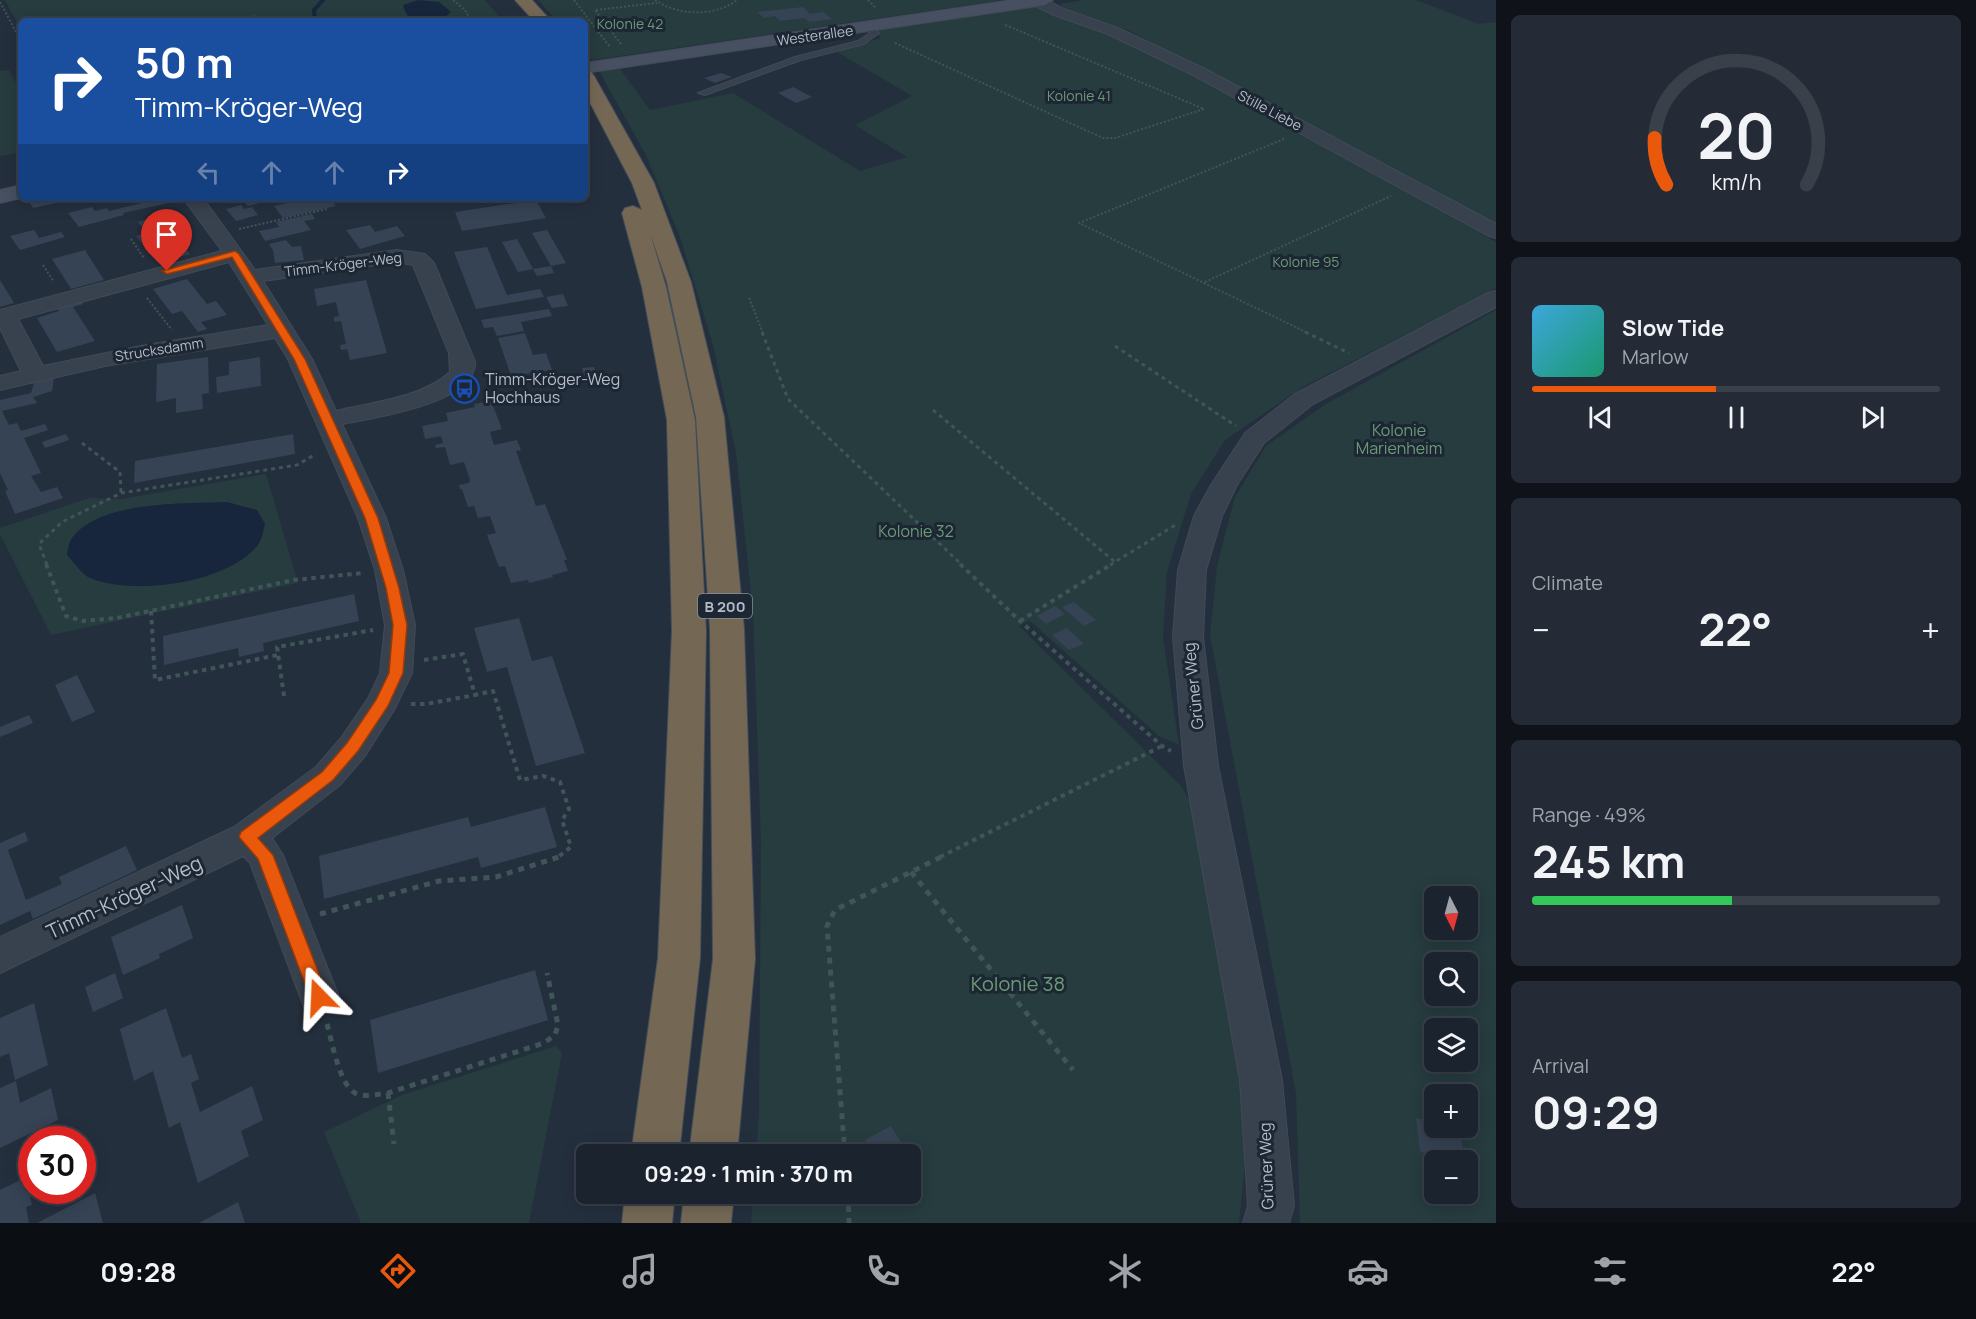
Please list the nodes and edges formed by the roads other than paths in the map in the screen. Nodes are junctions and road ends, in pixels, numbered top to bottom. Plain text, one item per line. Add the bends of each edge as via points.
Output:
1 (523, 0) edge
2 (1041, 1) edge
3 (540, 18) edge
4 (867, 27) junction
5 (588, 73) edge
6 (588, 78) edge
7 (702, 93) dead end
8 (588, 120) edge
9 (18, 192) edge
10 (0, 197) edge
11 (195, 201) edge
12 (1496, 232) edge
13 (235, 254) junction
14 (249, 277) junction
15 (1496, 298) edge
16 (284, 330) junction
17 (35, 374) junction
18 (0, 383) edge
19 (334, 434) junction
20 (247, 837) junction
21 (0, 956) edge
22 (319, 997) road end
23 (656, 1144) edge
24 (714, 1144) edge
25 (649, 1204) edge
26 (708, 1204) edge
27 (647, 1223) edge
28 (706, 1223) edge
29 (1266, 1223) edge

1 - 3 highway
2 - 4 street, Westerallee
2 - 12 street, Stille Liebe via 1166,57
4 - 5 street, Westerallee via 621,63
4 - 7 lane via 875,33 862,42 812,54
6 - 24 highway, B 200 via 643,183 679,282 710,417 727,629 734,959
8 - 23 highway, B 200 via 625,188 654,287 681,420 689,631 679,958
9 - 10 street
11 - 13 street, Timm-Kröger-Weg
13 - 14 street, Timm-Kröger-Weg
13 - 17 street via 5,316
14 - 16 street, Timm-Kröger-Weg
14 - 19 street, Timm-Kröger-Weg via 397,255 418,258 423,263 461,353 464,365 460,376 447,386
15 - 29 street, Grüner Weg via 1304,399 1254,438 1208,516 1192,570 1188,637 1201,766 1261,1080 1270,1206
16 - 17 street, Strucksdamm
16 - 19 street, Timm-Kröger-Weg
17 - 18 street, Strucksdamm
19 - 20 street, Timm-Kröger-Weg via 372,518 389,570 400,625 396,673 382,702 328,776
20 - 21 street, Timm-Kröger-Weg
20 - 22 street via 265,855
25 - 27 highway
26 - 28 highway

